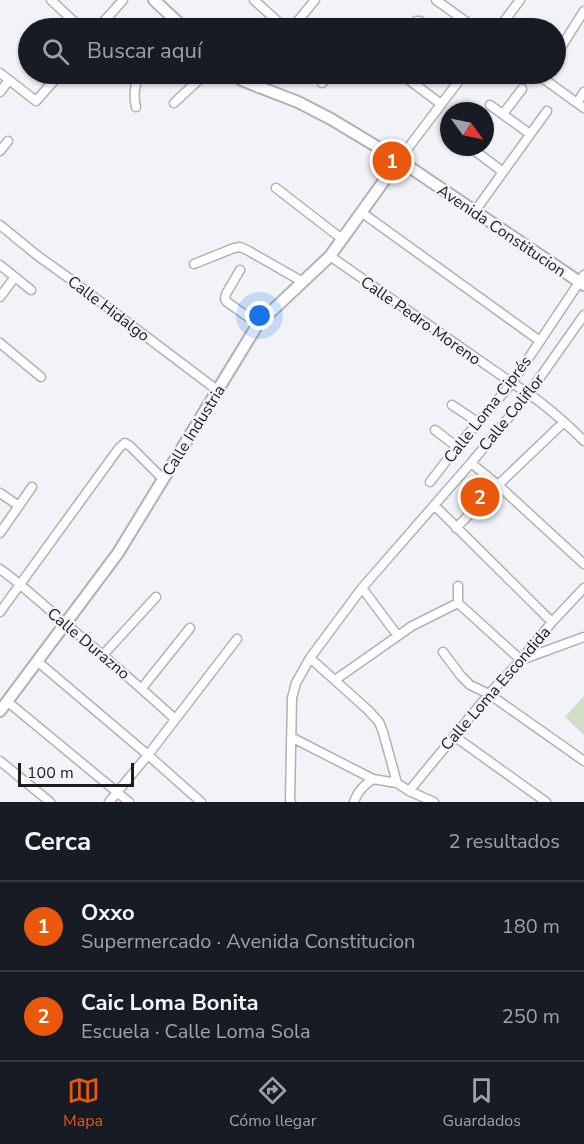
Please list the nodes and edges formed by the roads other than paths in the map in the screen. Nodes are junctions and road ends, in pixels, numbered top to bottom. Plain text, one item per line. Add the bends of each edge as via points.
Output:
1 (51, 0) edge
2 (123, 0) edge
3 (154, 0) edge
4 (254, 0) edge
5 (315, 0) edge
6 (436, 0) edge
7 (520, 0) edge
8 (584, 11) edge
9 (70, 18) edge
10 (107, 18) edge
11 (173, 18) edge
12 (274, 18) edge
13 (300, 18) edge
14 (461, 18) edge
15 (506, 18) edge
16 (566, 33) edge
17 (0, 73) edge
18 (9, 80) junction
19 (51, 84) edge
20 (135, 84) edge
21 (194, 84) edge
22 (250, 84) edge
23 (260, 84) edge
24 (414, 84) edge
25 (456, 84) edge
26 (553, 84) edge
27 (258, 88) junction
28 (522, 89) dead end
29 (0, 92) edge
30 (584, 92) edge
31 (443, 102) edge
32 (174, 103) dead end
33 (440, 103) edge
34 (440, 105) edge
35 (581, 105) edge
36 (136, 107) dead end
37 (494, 108) edge
38 (547, 111) dead end
39 (503, 114) junction
40 (530, 134) junction
41 (8, 141) dead end
42 (0, 151) edge
43 (482, 156) edge
44 (399, 160) junction
45 (503, 172) junction
46 (276, 188) dead end
47 (361, 212) junction
48 (476, 212) junction
49 (0, 225) edge
50 (342, 239) junction
51 (330, 256) junction
52 (194, 264) dead end
53 (0, 265) edge
54 (240, 270) dead end
55 (15, 277) junction
56 (582, 281) edge
57 (303, 282) junction
58 (31, 290) dead end
59 (0, 297) edge
60 (584, 315) edge
61 (258, 324) junction
62 (540, 341) junction
63 (0, 343) edge
64 (41, 377) dead end
65 (512, 383) junction
66 (218, 390) junction
67 (529, 393) junction
68 (452, 405) dead end
69 (564, 422) junction
70 (478, 423) junction
71 (435, 430) dead end
72 (584, 441) edge
73 (457, 447) junction
74 (471, 463) junction
75 (163, 479) junction
76 (430, 482) dead end
77 (498, 485) junction
78 (32, 487) dead end
79 (0, 493) edge
80 (19, 506) junction
81 (434, 506) junction
82 (456, 528) junction
83 (0, 533) edge
84 (584, 564) edge
85 (0, 569) edge
86 (20, 584) junction
87 (458, 585) dead end
88 (362, 588) junction
89 (584, 588) edge
90 (156, 597) dead end
91 (458, 603) junction
92 (0, 612) edge
93 (552, 622) junction
94 (65, 624) junction
95 (190, 628) dead end
96 (398, 636) junction
97 (584, 637) edge
98 (237, 639) dead end
99 (443, 652) dead end
100 (103, 655) junction
101 (310, 658) junction
102 (521, 660) junction
103 (37, 661) junction
104 (335, 680) junction
105 (142, 688) junction
106 (489, 694) junction
107 (8, 702) junction
108 (0, 711) edge
109 (175, 719) junction
110 (454, 736) junction
111 (291, 737) junction
112 (148, 755) junction
113 (0, 761) edge
114 (584, 761) edge
115 (373, 779) junction
116 (397, 783) junction
117 (409, 791) junction
118 (117, 792) junction
119 (291, 801) edge
120 (50, 802) edge
121 (109, 802) edge
122 (129, 802) edge
123 (201, 802) edge
124 (300, 802) edge
125 (354, 802) edge
126 (433, 802) edge
127 (546, 802) edge

1 - 9 street
2 - 10 street
3 - 11 street
4 - 12 street
5 - 13 street
6 - 14 street
7 - 15 street
8 - 16 street
17 - 18 street
18 - 19 street via 36,101
18 - 29 street
20 - 36 street
21 - 32 street
22 - 27 street, Avenida Constitucion
23 - 27 street
24 - 33 street
25 - 31 street
26 - 35 street
27 - 44 street, Avenida Constitucion via 298,102
28 - 39 street
30 - 35 street
34 - 44 street
37 - 39 street
38 - 40 street
39 - 40 street
40 - 45 street
41 - 42 street
43 - 45 street
44 - 47 street, Calle Industria
44 - 48 street, Avenida Constitucion
45 - 48 street
46 - 50 street
47 - 50 street, Calle Industria
47 - 62 street
48 - 56 street, Avenida Constitucion
49 - 66 street, Calle Hidalgo
50 - 51 street, Calle Industria
51 - 57 street, Calle Industria
51 - 65 street, Calle Pedro Moreno
52 - 57 street via 240,248
53 - 55 street
54 - 61 street via 225,298
55 - 58 street
55 - 59 street
56 - 62 street, Calle Loma Ciprés
57 - 61 street, Calle Industria
60 - 67 street, Calle Coliflor
61 - 66 street, Calle Industria
62 - 65 street, Calle Loma Ciprés
63 - 64 street
65 - 67 street, Calle Pedro Moreno
65 - 70 street, Calle Loma Ciprés
66 - 75 street, Calle Industria
67 - 69 street, Calle Pedro Moreno
67 - 74 street, Calle Coliflor
68 - 70 street
69 - 72 street, Calle Pedro Moreno
69 - 77 street
70 - 73 street, Calle Loma Ciprés
71 - 73 street
73 - 76 street, Calle Loma Ciprés
74 - 77 street
74 - 81 street, Calle Coliflor
75 - 86 street via 125,443
75 - 94 street, Calle Industria via 118,553
77 - 82 street
77 - 84 street
78 - 80 street
79 - 80 street
80 - 83 street
81 - 82 street
81 - 88 street
82 - 93 street
85 - 86 street, Calle Durazno
86 - 92 street
86 - 94 street, Calle Durazno
87 - 91 street
88 - 96 street
88 - 101 street
89 - 93 street, Calle Loma Escondida
90 - 100 street
91 - 96 street
91 - 102 street
93 - 102 street, Calle Loma Escondida
94 - 100 street, Calle Durazno
94 - 103 street, Calle Industria
95 - 105 street
96 - 104 street
97 - 102 street
98 - 109 street
99 - 106 street via 470,685
100 - 105 street, Calle Durazno
101 - 104 street
101 - 111 street via 292,698
102 - 106 street, Calle Loma Escondida
103 - 107 street, Calle Industria
103 - 112 street
104 - 116 street via 379,722
105 - 109 street, Calle Durazno
106 - 110 street, Calle Loma Escondida
106 - 114 street
107 - 108 street, Calle Industria
107 - 118 street
109 - 112 street
110 - 117 street, Calle Loma Escondida
110 - 127 street
111 - 115 street
111 - 119 street
112 - 118 street
112 - 123 street
113 - 120 street
115 - 116 street
115 - 125 street via 358,792
116 - 117 street
117 - 126 street
118 - 121 street
118 - 122 street
119 - 124 street

